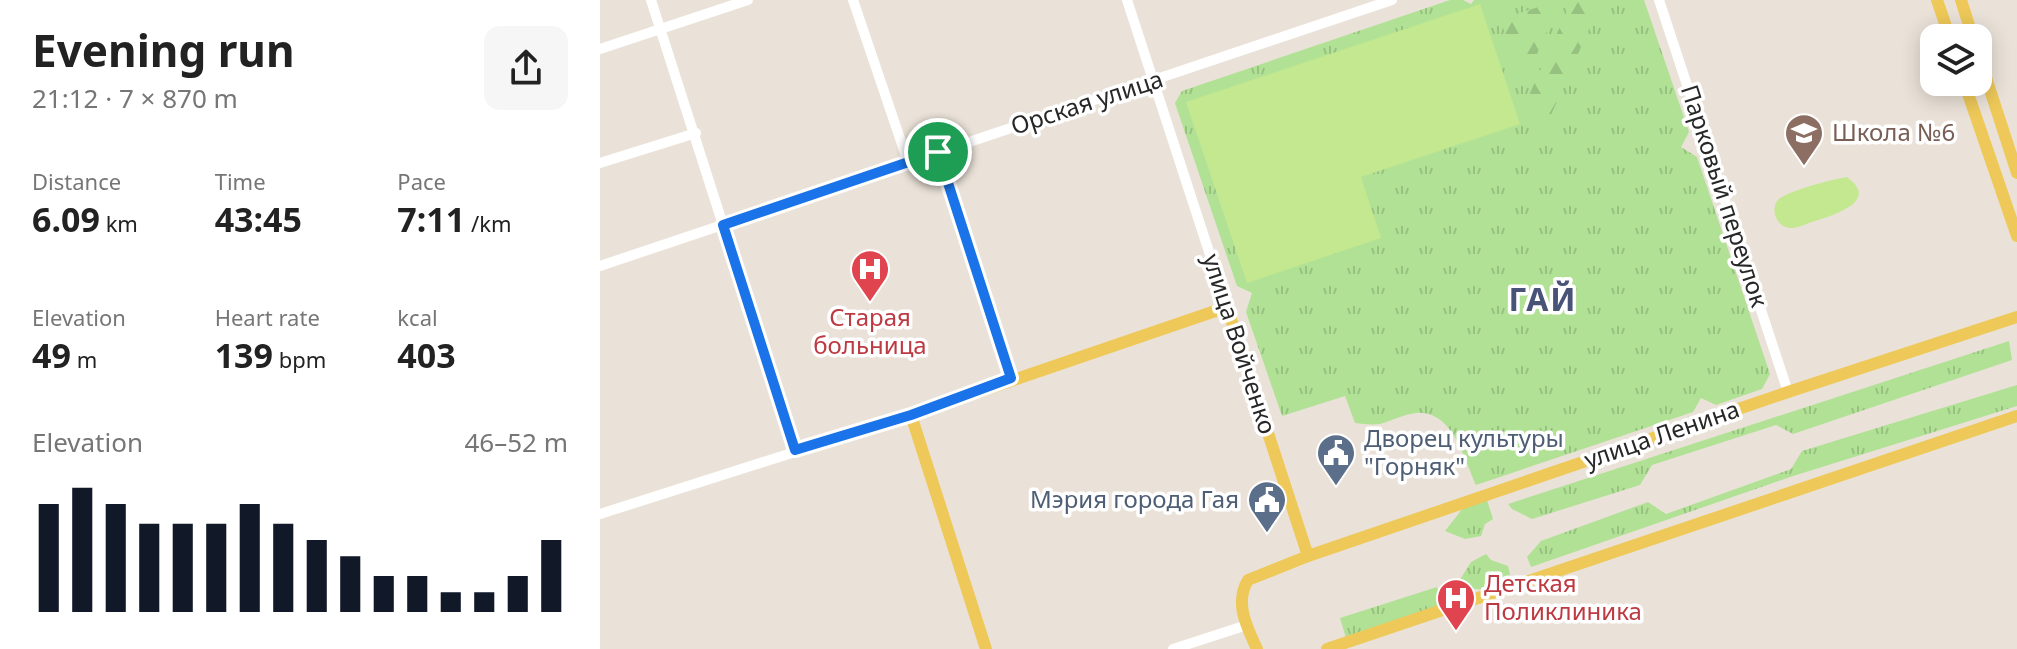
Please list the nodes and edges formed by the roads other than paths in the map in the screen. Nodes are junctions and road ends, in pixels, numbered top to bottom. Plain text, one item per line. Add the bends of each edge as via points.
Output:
1 (651, 0) edge
2 (748, 0) edge
3 (853, 0) edge
4 (1127, 0) edge
5 (1392, 0) edge
6 (1659, 0) edge
7 (1937, 0) edge
8 (1961, 0) edge
9 (1945, 24) edge
10 (1969, 24) edge
11 (661, 29) junction
12 (600, 49) edge
13 (1154, 81) junction
14 (1969, 96) edge
15 (1992, 96) edge
16 (696, 133) junction
17 (938, 152) junction
18 (908, 162) junction
19 (600, 163) edge
20 (2017, 173) edge
21 (723, 225) junction
22 (2017, 236) edge
23 (600, 266) edge
24 (1227, 307) junction
25 (2017, 317) edge
26 (1011, 378) junction
27 (1788, 392) junction
28 (911, 415) junction
29 (2017, 416) edge
30 (795, 450) junction
31 (600, 514) edge
32 (1308, 556) junction
33 (1247, 625) junction
34 (986, 649) edge
35 (1173, 649) edge
36 (1257, 649) edge
37 (1327, 649) edge

1 - 11 street
2 - 11 street
3 - 18 street
4 - 13 street, улица Войченко
5 - 13 street, Орская улица
6 - 27 street, Парковый переулок
7 - 9 main road
8 - 10 main road
11 - 12 street
11 - 16 street
13 - 17 street, Орская улица
13 - 24 street, улица Войченко
14 - 22 main road
15 - 20 main road
16 - 19 street
16 - 21 street
17 - 18 street, Орская улица
17 - 26 street
18 - 21 street, Орская улица
21 - 23 street, Орская улица
21 - 30 street
24 - 26 main road
24 - 32 main road, улица Войченко
25 - 27 main road, улица Ленина
26 - 28 main road
27 - 32 main road, улица Ленина
28 - 30 street
28 - 34 main road
29 - 37 main road
30 - 31 street
32 - 33 main road via 1248,580 1240,598
33 - 35 street
33 - 36 main road

